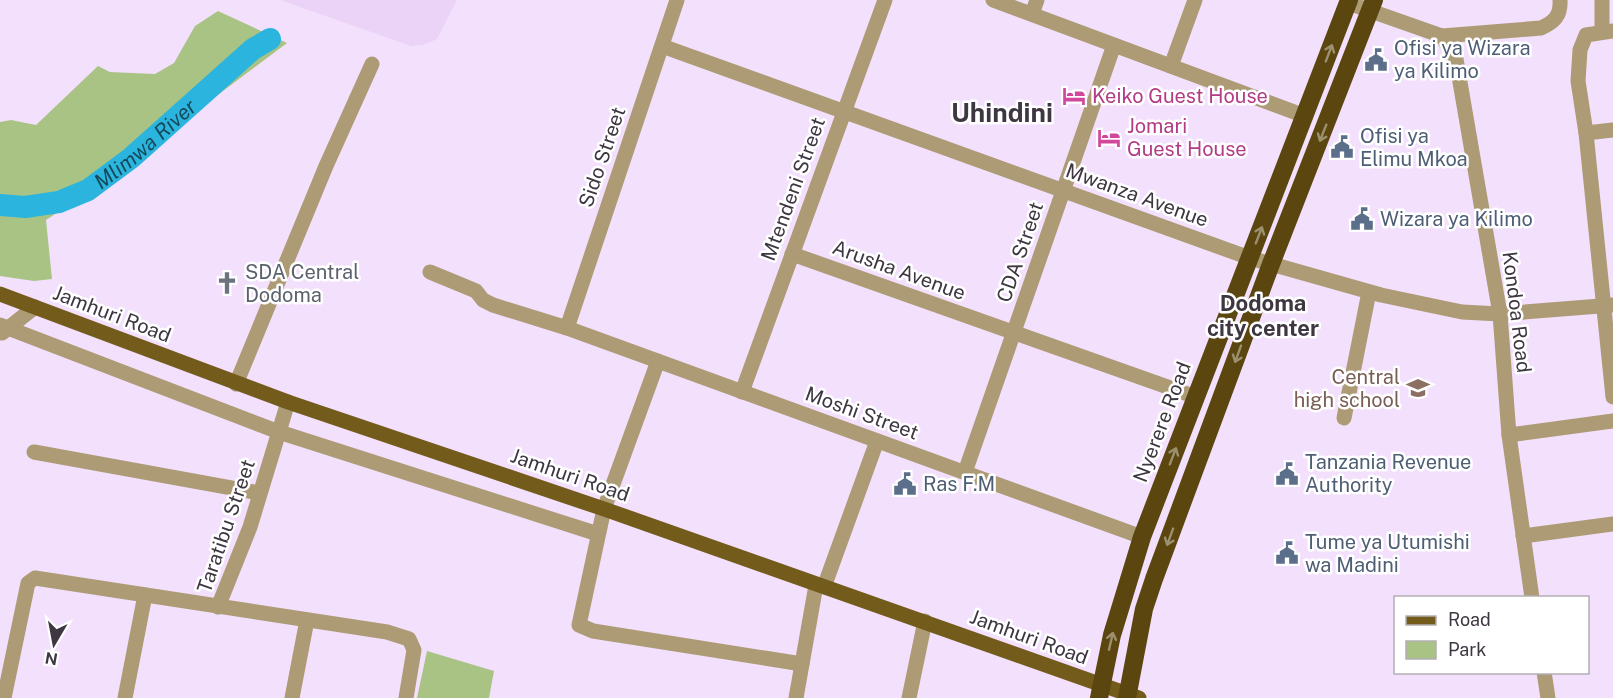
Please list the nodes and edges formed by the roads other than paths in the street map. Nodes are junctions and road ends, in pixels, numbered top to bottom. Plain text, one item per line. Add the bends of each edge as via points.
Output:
1 (677, 0) edge
2 (885, 0) edge
3 (993, 0) edge
4 (1196, 0) edge
5 (1560, 0) edge
6 (1602, 0) edge
7 (1348, 1) edge
8 (1372, 5) edge
9 (1035, 7) edge
10 (1608, 32) edge
11 (1442, 36) junction
12 (1114, 45) junction
13 (662, 46) junction
14 (372, 64) dead end
15 (1171, 66) junction
16 (844, 111) junction
17 (1305, 116) junction
18 (1613, 130) edge
19 (1586, 133) junction
20 (1064, 190) junction
21 (792, 254) junction
22 (1250, 258) junction
23 (1271, 264) junction
24 (430, 272) dead end
25 (1369, 292) junction
26 (0, 294) edge
27 (1609, 306) edge
28 (35, 307) junction
29 (1500, 314) junction
30 (567, 328) junction
31 (3, 329) edge
32 (1014, 333) junction
33 (658, 361) junction
34 (236, 384) junction
35 (742, 392) junction
36 (1196, 397) junction
37 (1613, 397) edge
38 (288, 402) junction
39 (1344, 418) dead end
40 (1613, 421) edge
41 (279, 432) junction
42 (1509, 435) junction
43 (877, 441) junction
44 (34, 453) dead end
45 (965, 472) junction
46 (260, 493) junction
47 (604, 509) junction
48 (1613, 524) edge
49 (598, 534) junction
50 (1523, 536) junction
51 (1142, 537) junction
52 (820, 586) junction
53 (145, 595) junction
54 (1532, 596) edge
55 (218, 606) junction
56 (307, 620) junction
57 (925, 621) junction
58 (802, 664) junction
59 (1544, 674) edge
60 (1100, 691) edge
61 (1131, 696) edge
62 (4, 698) edge
63 (124, 698) edge
64 (292, 698) edge
65 (406, 698) edge
66 (796, 698) edge
67 (909, 698) edge
68 (1548, 698) edge

1 - 13 street, Sido Street
2 - 16 street, Mtendeni Street
3 - 9 street
4 - 15 street
5 - 11 street via 1561,9 1554,22 1541,28
6 - 10 street
7 - 8 street
17 -> 7 highway, Nyerere Road
8 - 11 street
8 -> 23 highway
9 - 12 street
10 - 19 street via 1586,35 1580,50 1578,81
11 - 29 street, Kondoa Road via 1456,59
12 - 15 street
12 - 20 street, CDA Street
13 - 16 street, Mwanza Avenue
13 - 30 street, Sido Street
14 - 34 street
15 - 17 street
16 - 20 street, Mwanza Avenue
16 - 21 street, Mtendeni Street
22 -> 17 highway, Nyerere Road
18 - 19 street
19 - 27 street
20 - 22 street, Mwanza Avenue
20 - 32 street, CDA Street
21 - 32 street, Arusha Avenue
21 - 35 street, Mtendeni Street
22 - 23 street, Mwanza Avenue
22 - 36 highway, Nyerere Road
23 - 25 street, Mwanza Avenue
23 -> 61 highway via 1144,609
24 - 30 street, Moshi Street via 476,291 493,305
25 - 29 street, Mwanza Avenue via 1462,312
25 - 39 street
26 - 28 main road, Jamhuri Road
27 - 29 street, Mwanza Avenue
27 - 37 street via 1606,348
28 - 31 street
28 - 34 main road, Jamhuri Road
29 - 42 street, Kondoa Road
30 - 33 street, Moshi Street
31 - 41 street
32 - 36 street, Arusha Avenue
32 - 45 street, CDA Street
33 - 35 street, Moshi Street
33 - 47 street
34 - 38 main road, Jamhuri Road
35 - 43 street, Moshi Street
51 -> 36 highway, Nyerere Road
38 - 41 street, Taratibu Street
38 - 47 main road, Jamhuri Road
40 - 42 street
41 - 46 street, Taratibu Street
41 - 49 street
42 - 50 street, Kondoa Road
43 - 45 street, Moshi Street
43 - 52 street
44 - 46 street
45 - 51 street, Moshi Street
46 - 55 street, Taratibu Street
47 - 49 street
47 - 52 main road, Jamhuri Road
48 - 50 street
49 - 58 street via 579,624 593,631
50 - 54 street, Kondoa Road
60 -> 51 highway, Nyerere Road via 1112,635
52 - 57 main road, Jamhuri Road
52 - 58 street
53 - 55 street
53 - 62 street via 35,578 28,583
53 - 63 street
55 - 56 street, Taratibu Street
56 - 64 street
56 - 65 street, Taratibu Street via 409,639 414,650
57 - 60 main road, Jamhuri Road
57 - 67 street
58 - 66 street
59 - 68 street
60 - 61 main road, Jamhuri Road

